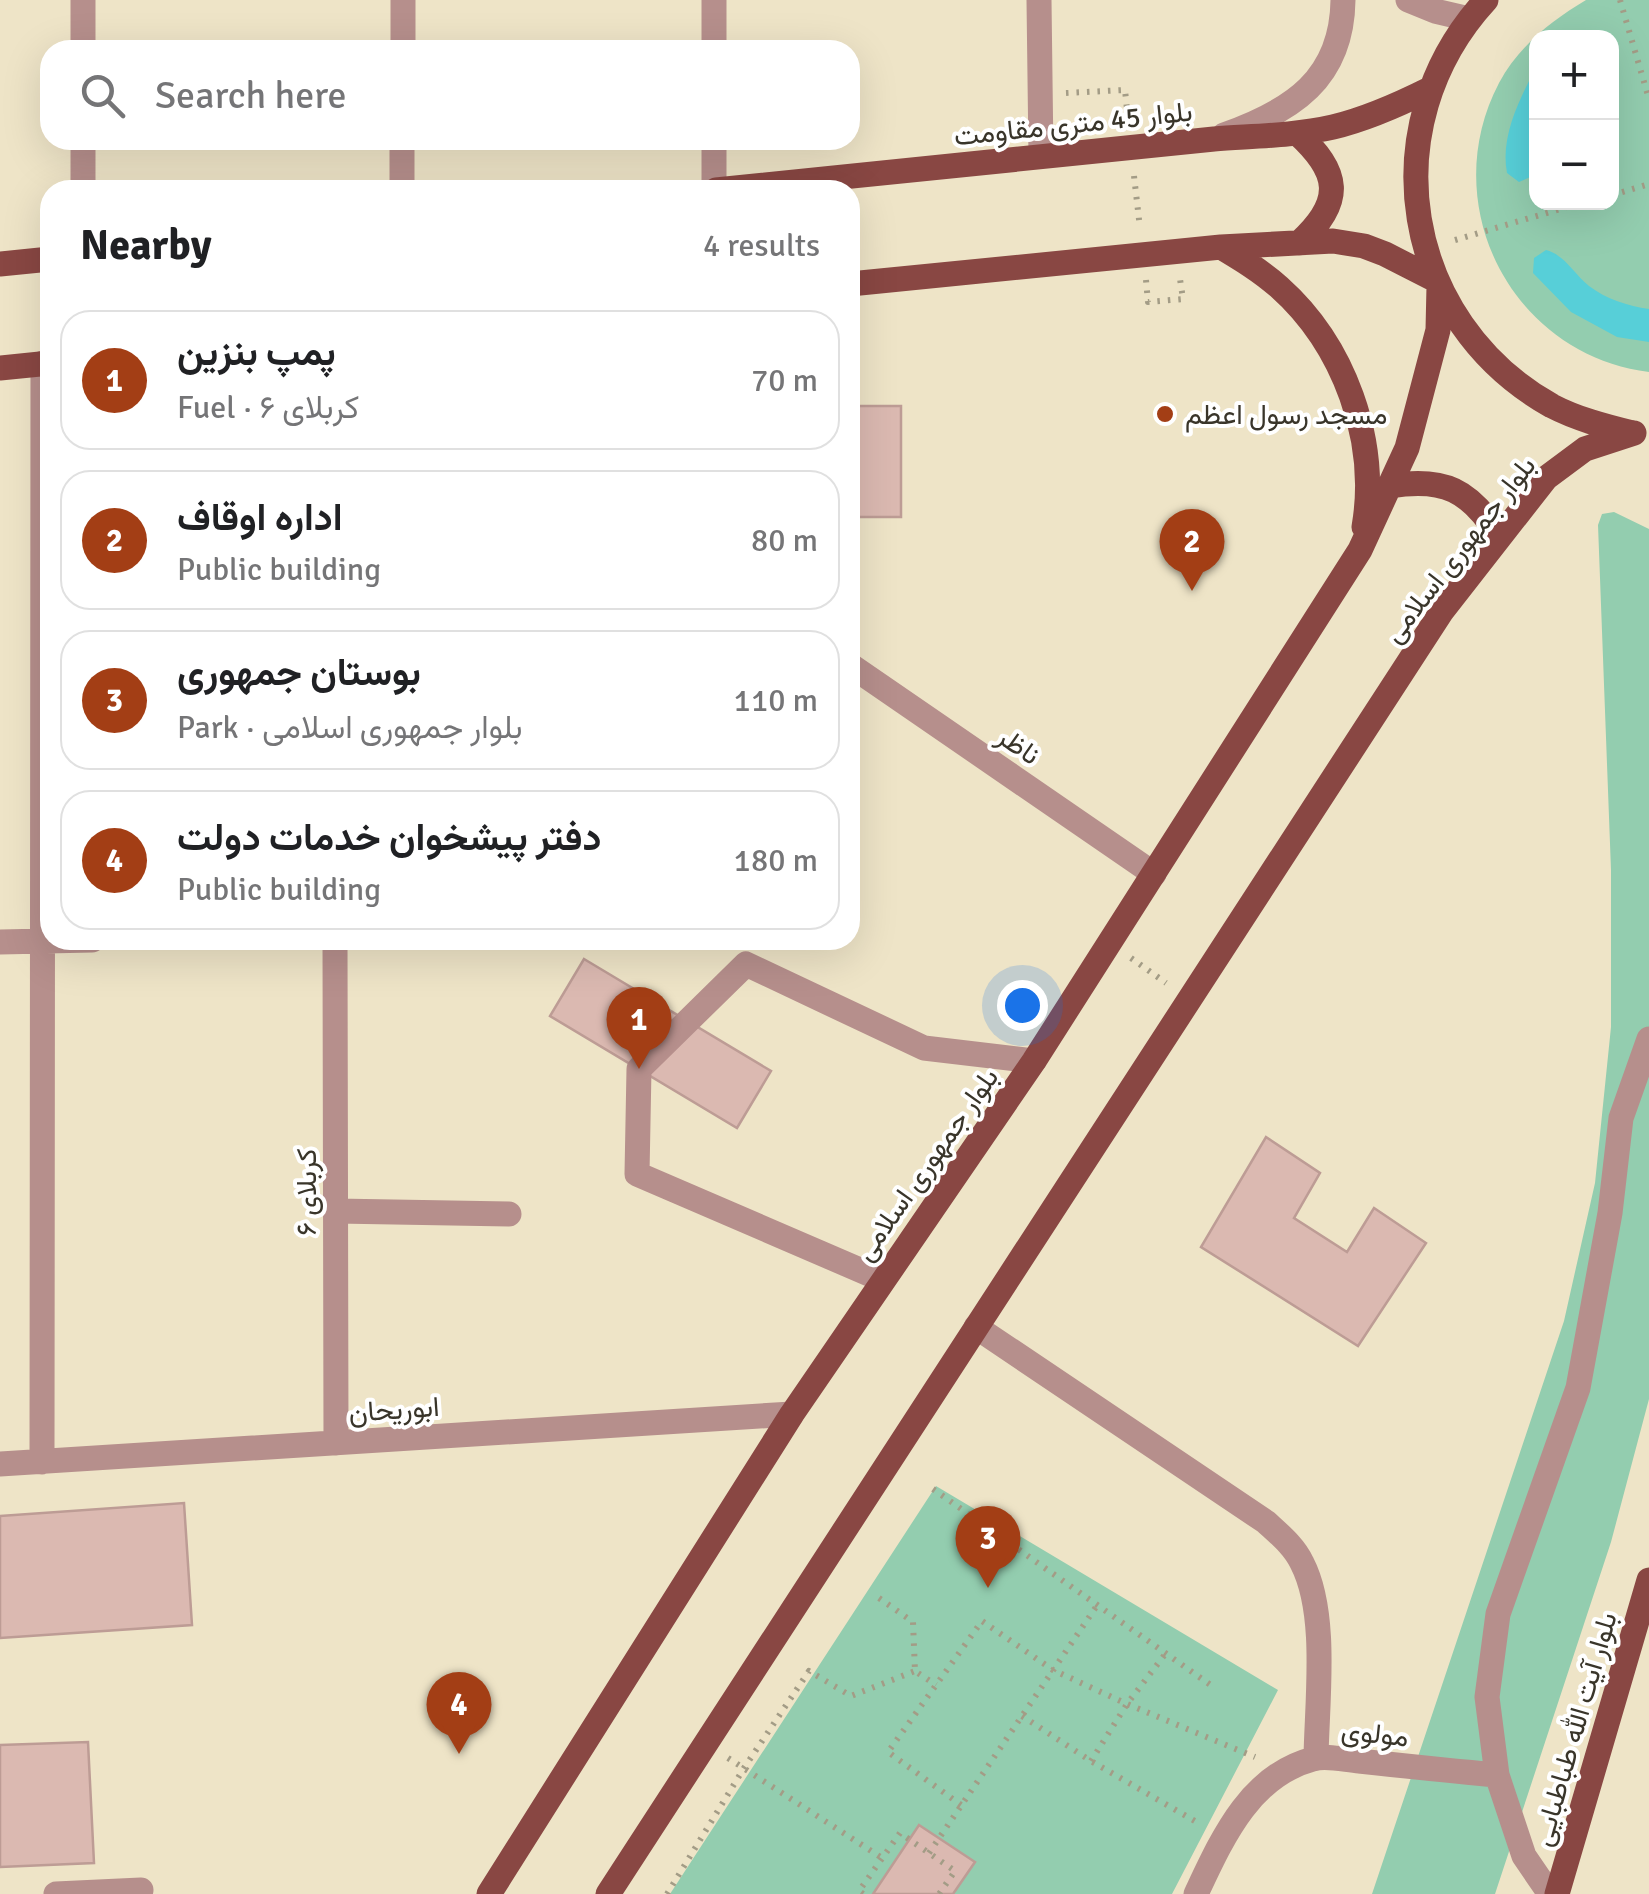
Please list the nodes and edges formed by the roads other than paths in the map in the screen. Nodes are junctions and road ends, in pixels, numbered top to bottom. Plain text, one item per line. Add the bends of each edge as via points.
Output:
1 (83, 0) edge
2 (403, 0) edge
3 (714, 0) edge
4 (1039, 0) edge
5 (1343, 0) edge
6 (1408, 0) edge
7 (1477, 9) edge
8 (83, 40) edge
9 (403, 40) edge
10 (714, 40) edge
11 (1430, 89) junction
12 (1296, 132) junction
13 (1214, 139) junction
14 (83, 150) edge
15 (402, 150) edge
16 (714, 150) edge
17 (1041, 156) junction
18 (83, 180) edge
19 (402, 180) edge
20 (715, 180) edge
21 (811, 180) edge
22 (1300, 242) junction
23 (1221, 247) junction
24 (40, 259) edge
25 (0, 264) edge
26 (860, 283) edge
27 (1437, 283) junction
28 (40, 364) edge
29 (0, 368) edge
30 (1641, 434) edge
31 (1390, 486) junction
32 (1500, 536) junction
33 (1360, 550) junction
34 (860, 672) edge
35 (1154, 874) junction
36 (40, 941) edge
37 (0, 942) edge
38 (42, 950) edge
39 (335, 950) edge
40 (1649, 1039) edge
41 (1034, 1061) junction
42 (336, 1211) junction
43 (510, 1214) dead end
44 (883, 1280) junction
45 (976, 1327) junction
46 (792, 1414) junction
47 (336, 1443) junction
48 (42, 1462) junction
49 (0, 1464) edge
50 (1649, 1580) edge
51 (1316, 1757) junction
52 (1497, 1775) junction
53 (141, 1890) dead end
54 (56, 1894) edge
55 (489, 1894) edge
56 (608, 1894) edge
57 (1196, 1894) edge
58 (1553, 1894) edge

1 - 8 street
2 - 9 street
3 - 10 street
4 - 17 street
5 - 13 street via 1330,61 1314,82 1258,123
6 - 7 street via 1435,12
7 - 11 main road
11 - 12 main road, بلوار 45 متری مقاومت via 1365,118
11 - 27 main road via 1415,168 1416,209
12 - 13 main road, بلوار 45 متری مقاومت
12 - 22 main road via 1318,152 1332,189 1326,212
13 - 17 main road, بلوار 45 متری مقاومت
14 - 18 street
15 - 19 street
16 - 20 street
17 - 21 main road, بلوار 45 متری مقاومت
22 - 23 main road
22 - 27 main road via 1364,246
23 - 26 main road
23 - 33 main road via 1304,313 1342,373 1366,460
24 - 25 main road
27 - 30 main road via 1486,356 1518,384 1592,423
27 - 31 main road, بلوار جمهوری اسلامی via 1438,330 1429,371
28 - 29 main road
30 - 32 main road, بلوار جمهوری اسلامی via 1584,448 1546,478
31 - 32 main road via 1442,485 1466,496
31 - 33 main road, بلوار جمهوری اسلامی
32 - 45 main road, بلوار جمهوری اسلامی via 1442,612
33 - 35 main road, بلوار جمهوری اسلامی
34 - 35 street, ناظر
35 - 41 main road, بلوار جمهوری اسلامی
36 - 37 street
38 - 48 street
39 - 42 street, کربلای ۶
40 - 52 street via 1622,1118 1578,1388 1498,1614 1487,1697
41 - 44 main road, بلوار جمهوری اسلامی
41 - 44 street via 924,1048 746,964 638,1069 637,1174
42 - 43 street
42 - 47 street, کربلای ۶
44 - 46 main road, بلوار جمهوری اسلامی
45 - 51 street via 1286,1541 1315,1594
45 - 56 main road, بلوار جمهوری اسلامی
46 - 47 street, ابوریحان
46 - 55 main road, بلوار جمهوری اسلامی
47 - 48 street, ابوریحان
48 - 49 street, ابوریحان
50 - 58 main road, بلوار آیت الله طباطبایی
51 - 52 street, مولوی
51 - 57 street, مولوی via 1268,1781 1245,1805
52 - 58 street via 1524,1856
53 - 54 street

